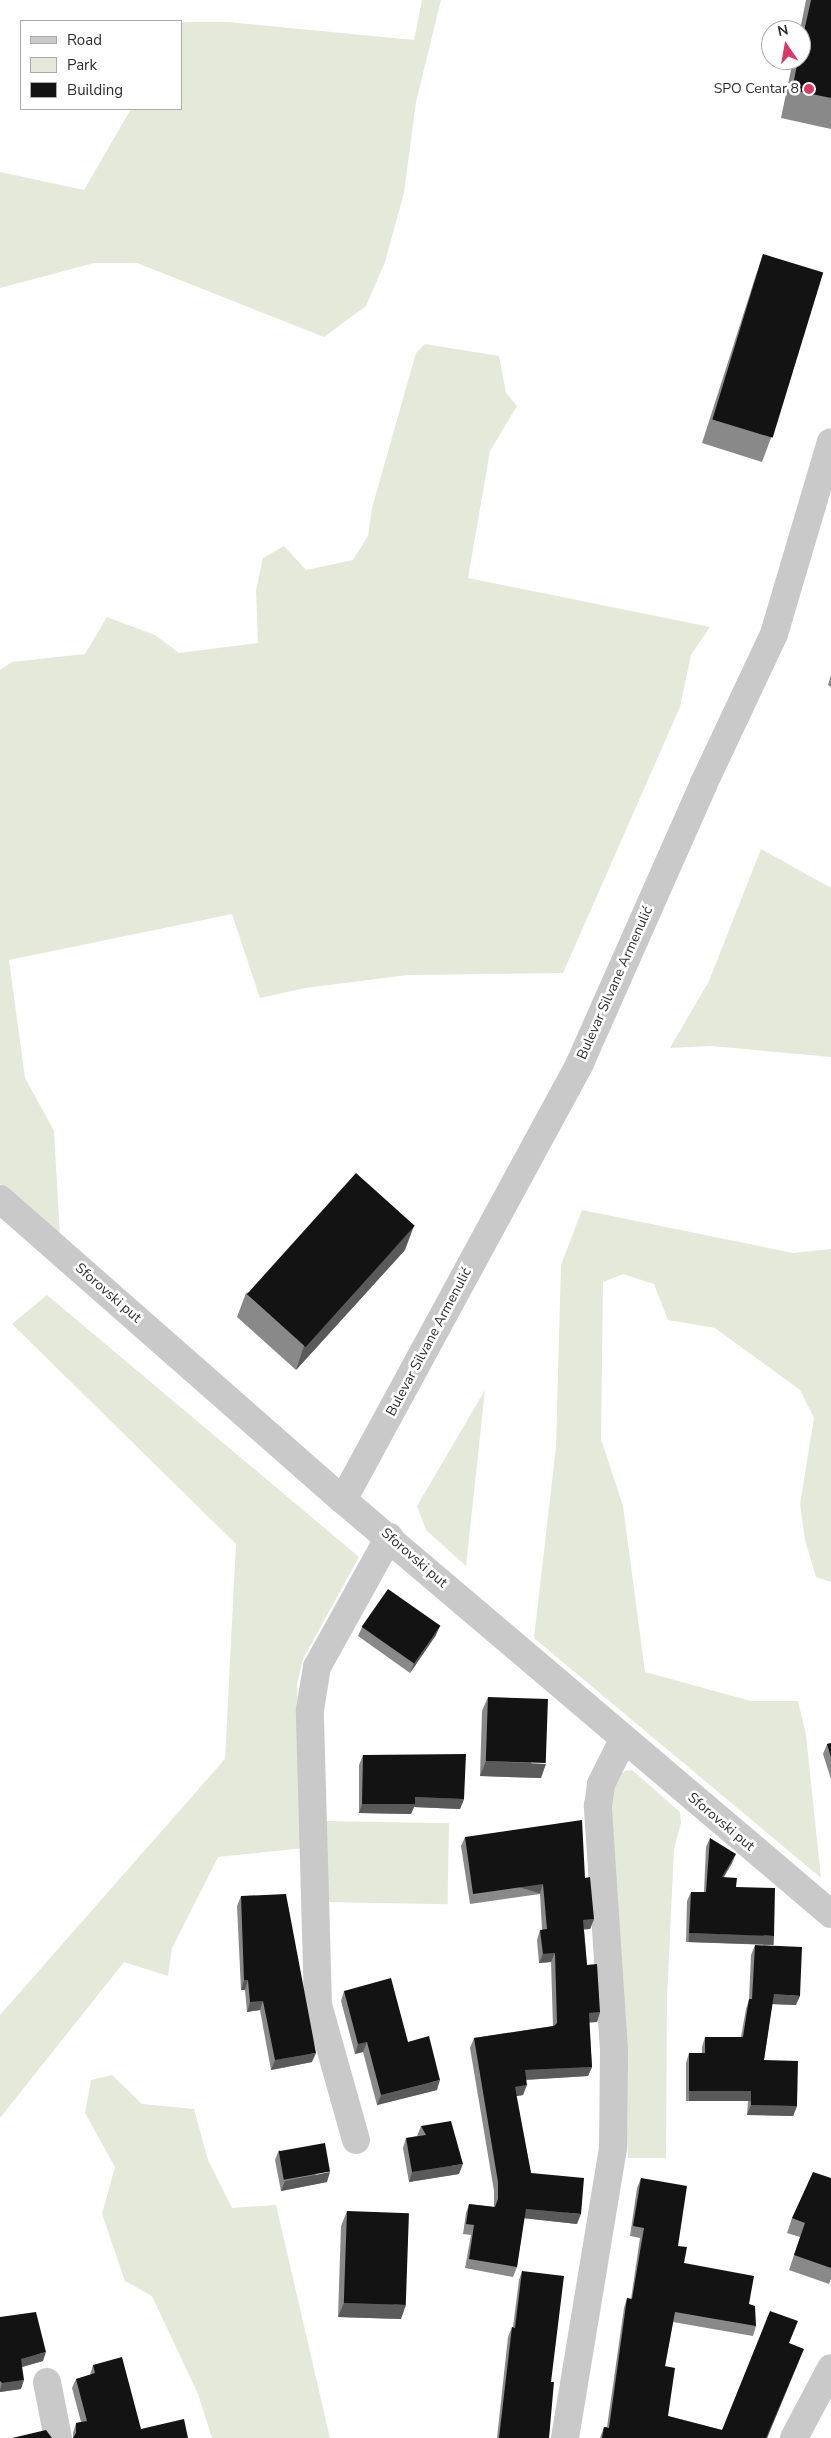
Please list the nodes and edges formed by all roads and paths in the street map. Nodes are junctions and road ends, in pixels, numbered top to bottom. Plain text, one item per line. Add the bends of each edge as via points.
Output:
1 (831, 442) edge
2 (0, 1199) edge
3 (343, 1500) junction
4 (389, 1537) junction
5 (623, 1740) junction
6 (831, 1914) edge
7 (356, 2140) dead end
8 (831, 2368) edge
9 (47, 2382) dead end
10 (58, 2438) edge
11 (565, 2438) edge
12 (794, 2438) edge

1 - 3 street, Bulevar Silvane Armenulić via 774,634 580,1063
2 - 3 street, Sforovski put
3 - 4 street, Sforovski put
4 - 5 street, Sforovski put
4 - 7 street via 318,1667 310,1710 318,2005
5 - 6 street, Sforovski put
5 - 11 street via 601,1784 598,1806 614,2050 613,2148
8 - 12 street
9 - 10 street

